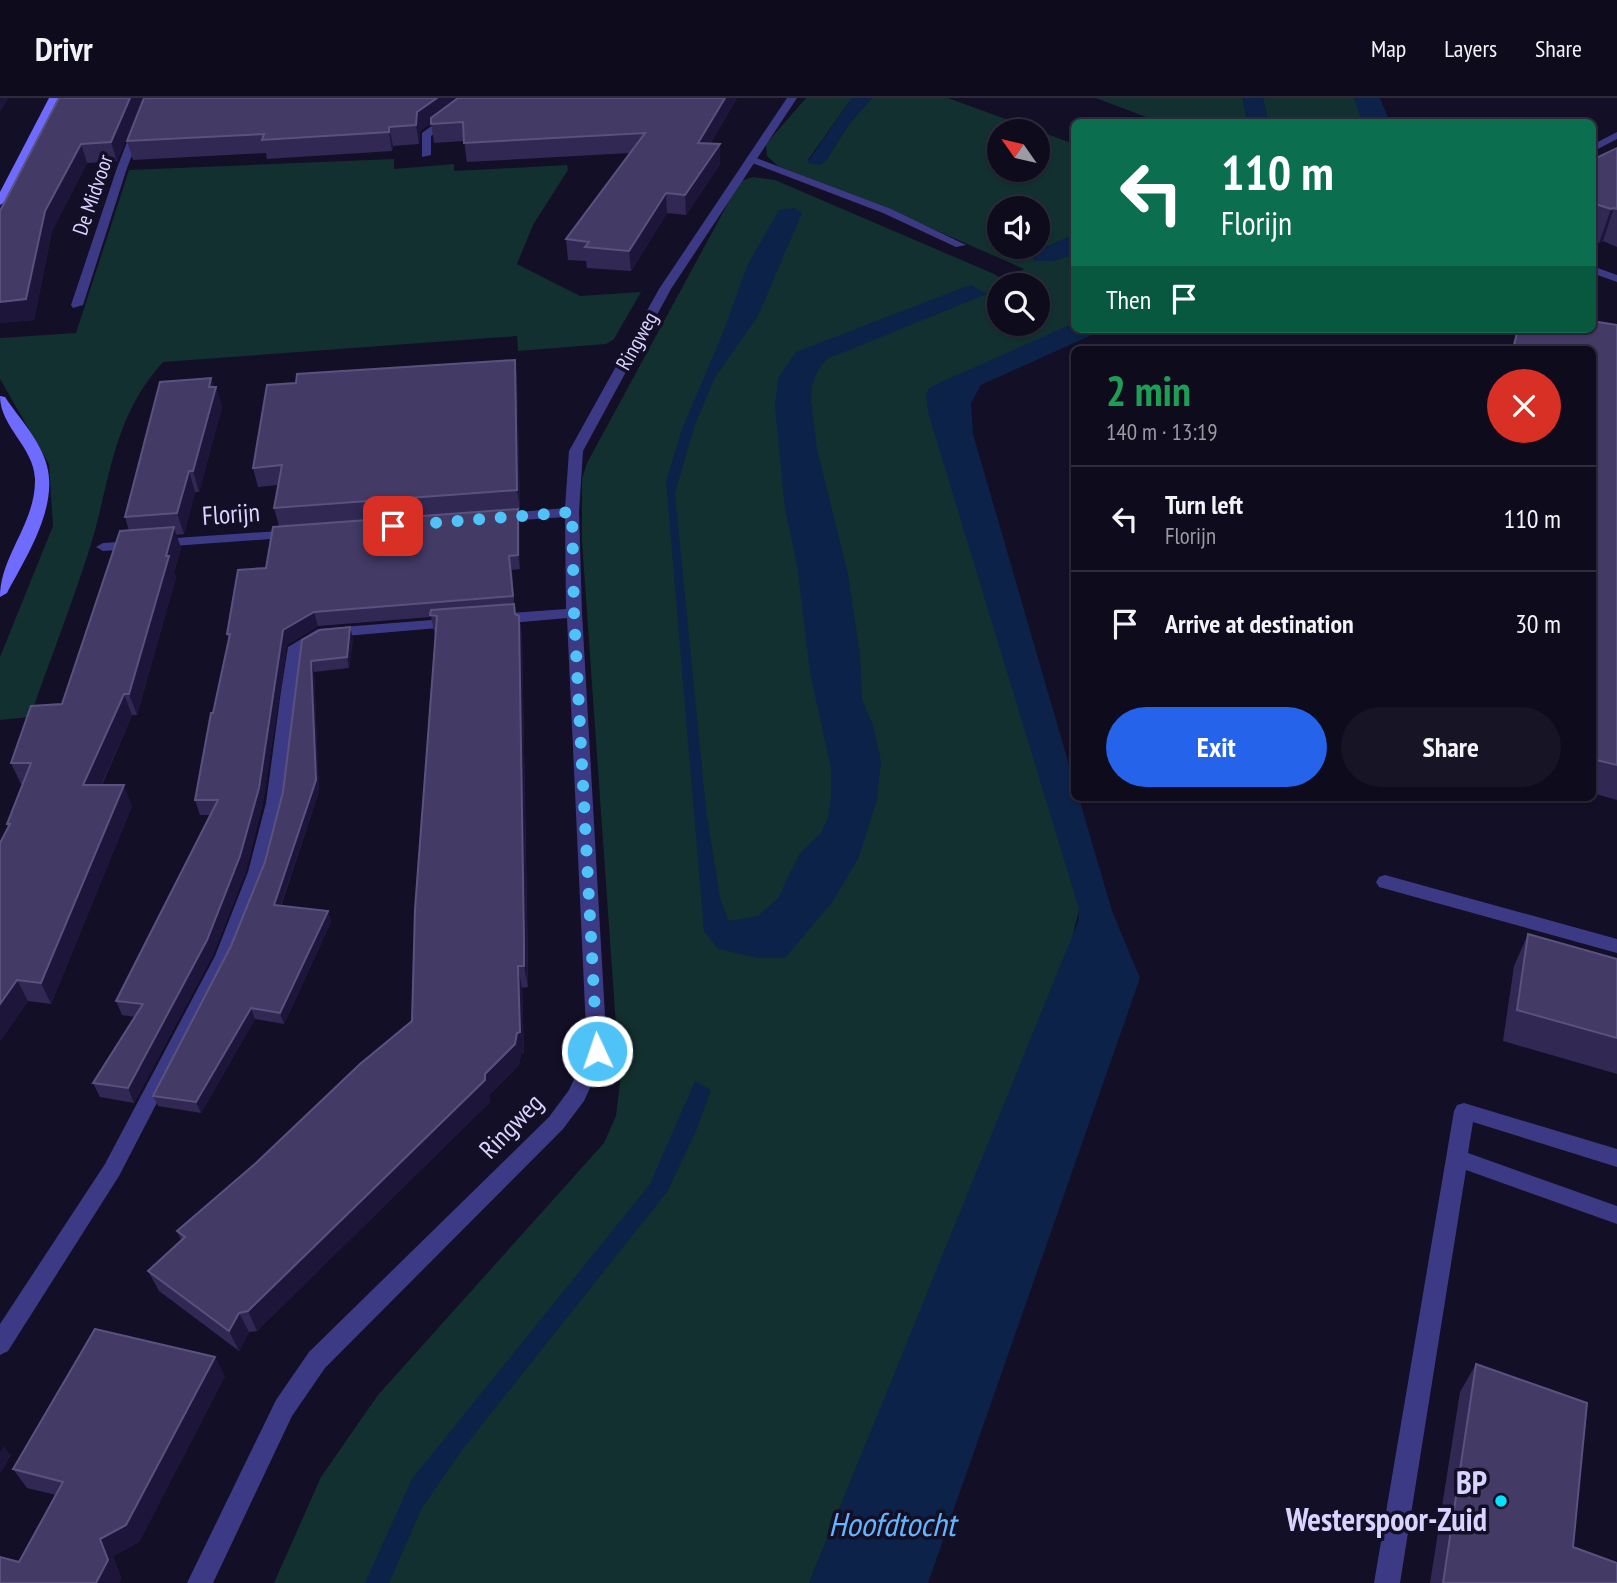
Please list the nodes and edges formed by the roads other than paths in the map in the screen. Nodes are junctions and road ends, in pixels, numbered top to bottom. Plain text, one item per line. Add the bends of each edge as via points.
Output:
1 (54, 98) edge
2 (149, 98) edge
3 (476, 98) edge
4 (792, 98) edge
5 (1617, 135) edge
6 (1596, 147) edge
7 (426, 155) dead end
8 (751, 159) junction
9 (0, 202) edge
10 (960, 245) dead end
11 (1596, 271) edge
12 (1617, 279) edge
13 (77, 305) dead end
14 (0, 400) edge
15 (572, 512) junction
16 (481, 519) edge
17 (304, 533) edge
18 (103, 547) dead end
19 (0, 593) edge
20 (574, 613) junction
21 (1385, 882) dead end
22 (1617, 946) edge
23 (1457, 1158) junction
24 (1617, 1158) edge
25 (1617, 1215) edge
26 (0, 1344) edge
27 (200, 1583) edge
28 (1387, 1583) edge

1 - 9 street
2 - 13 street, De Midvoor
3 - 7 street via 426,135
4 - 8 street, Ringweg
5 - 6 street
8 - 10 street via 887,211
8 - 15 street, Ringweg via 665,289 576,451
11 - 12 street
14 - 19 street via 40,467 33,526
15 - 16 street
15 - 20 street, Ringweg
17 - 18 street, Florijn
20 - 26 street via 318,634 296,647 275,803 257,872 224,956 112,1170
20 - 27 street, Ringweg via 597,1051 577,1096 556,1123 317,1360 284,1408
21 - 22 street
23 - 24 street via 1464,1111
23 - 25 street
23 - 28 street

